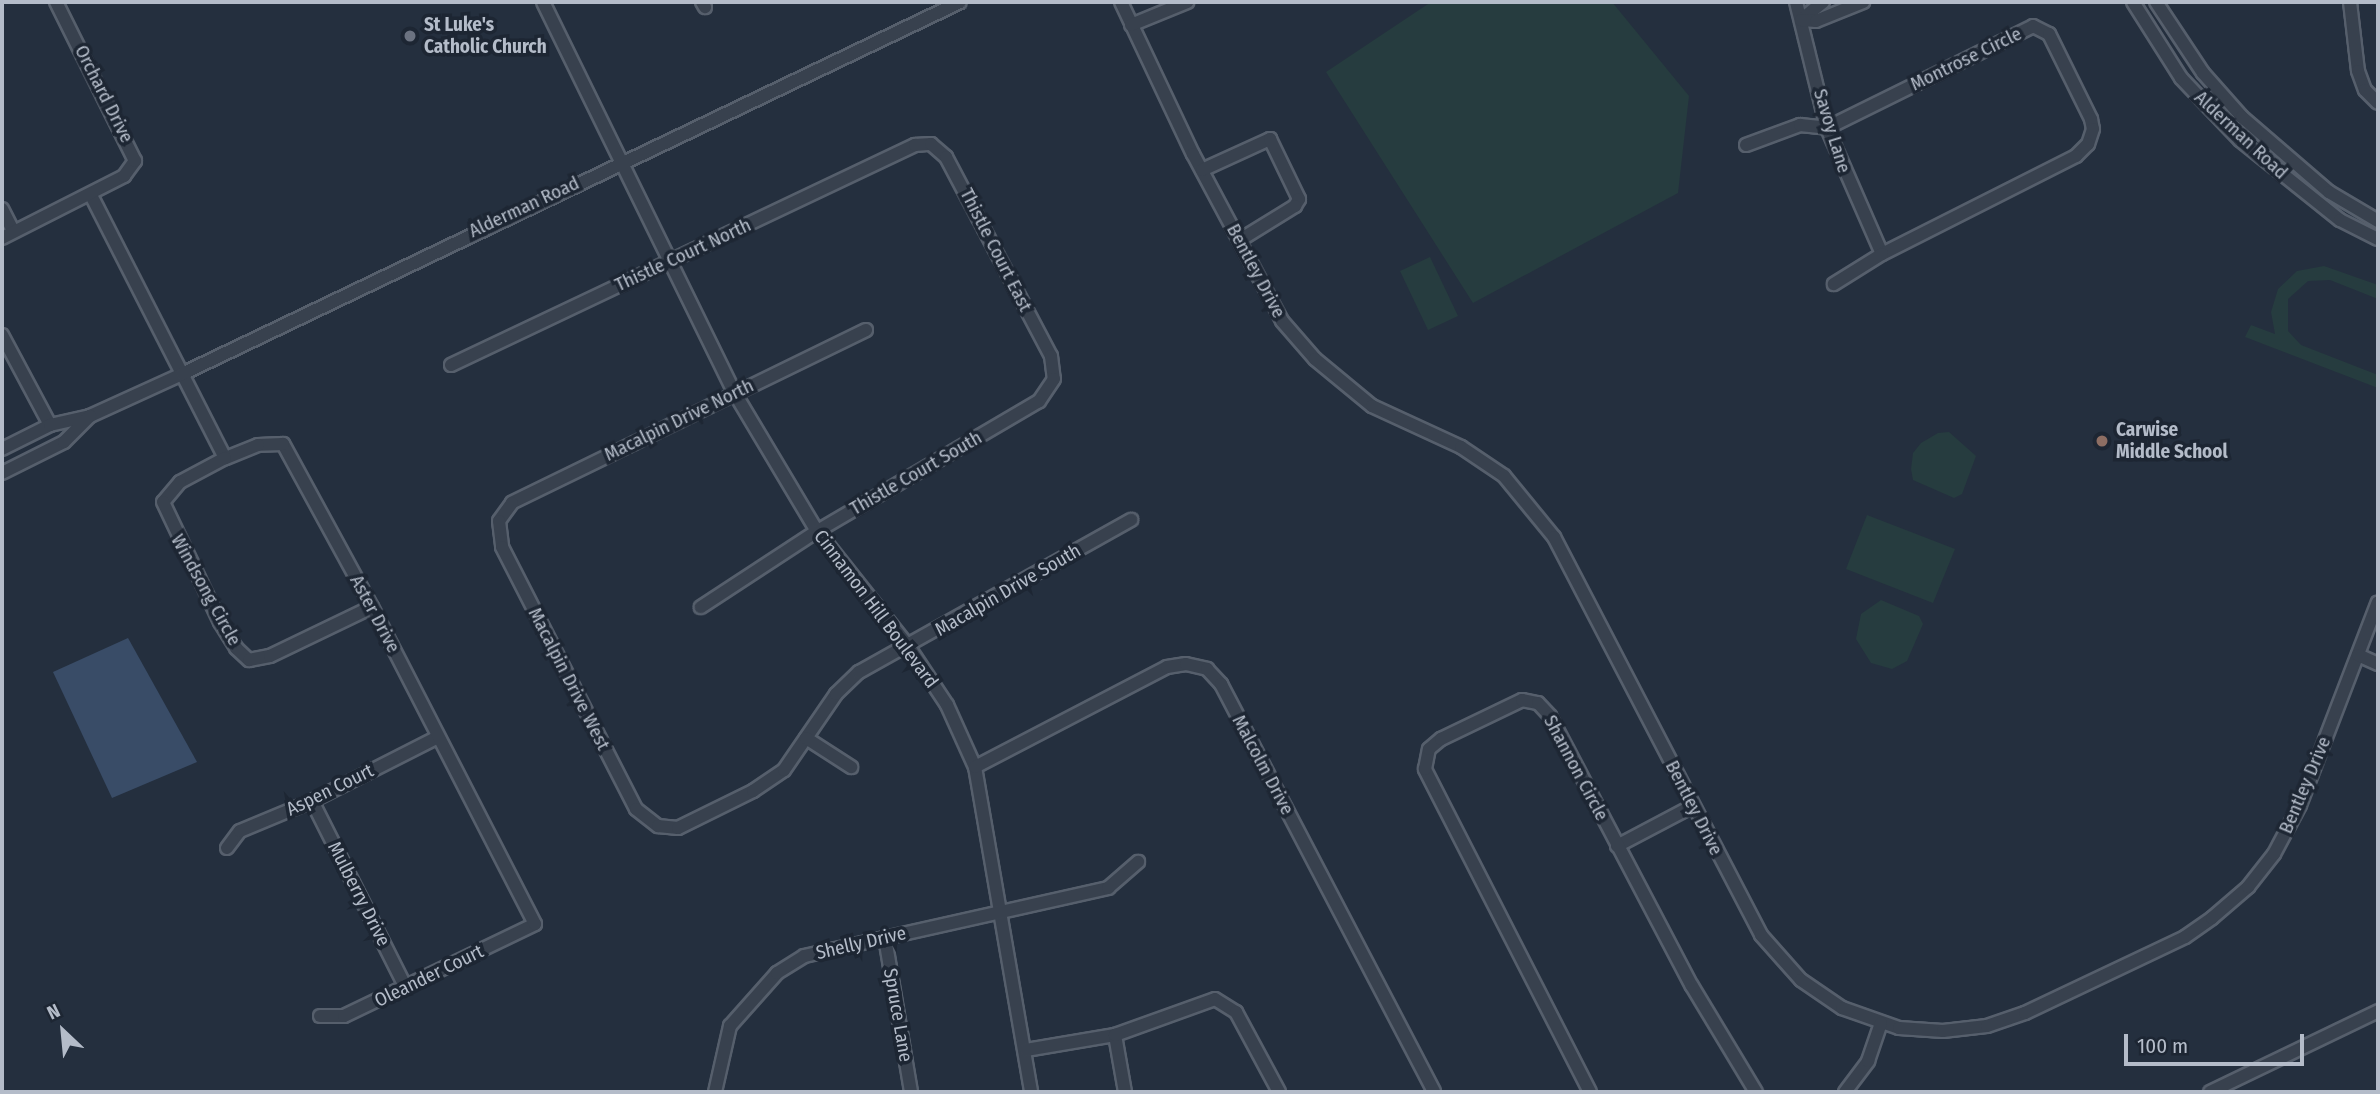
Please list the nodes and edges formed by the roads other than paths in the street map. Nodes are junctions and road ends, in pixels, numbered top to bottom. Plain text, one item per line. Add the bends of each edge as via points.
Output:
1 (56, 2) edge
2 (543, 2) edge
3 (960, 2) edge
4 (1121, 2) edge
5 (1187, 2) edge
6 (1796, 2) edge
7 (1823, 2) edge
8 (1863, 2) edge
9 (2133, 2) edge
10 (2156, 2) edge
11 (2350, 2) edge
12 (1801, 20) junction
13 (1131, 25) junction
14 (2378, 103) edge
15 (1827, 128) junction
16 (915, 145) joint
17 (1746, 145) dead end
18 (624, 160) junction
19 (1202, 170) junction
20 (91, 195) junction
21 (2, 209) edge
22 (2378, 221) edge
23 (7, 235) edge
24 (2378, 239) edge
25 (1240, 240) junction
26 (1882, 254) junction
27 (671, 260) junction
28 (1834, 284) dead end
29 (866, 330) dead end
30 (2, 335) edge
31 (451, 365) dead end
32 (182, 374) junction
33 (1054, 379) joint
34 (734, 392) junction
35 (90, 416) junction
36 (50, 425) junction
37 (2, 449) edge
38 (225, 458) junction
39 (2, 473) edge
40 (499, 520) joint
41 (1131, 520) dead end
42 (817, 531) junction
43 (2378, 602) edge
44 (372, 607) junction
45 (701, 607) dead end
46 (908, 646) junction
47 (2358, 655) junction
48 (2378, 664) edge
49 (438, 737) junction
50 (806, 738) junction
51 (975, 766) junction
52 (851, 767) dead end
53 (312, 801) junction
54 (1693, 806) junction
55 (658, 826) joint
56 (1617, 846) junction
57 (227, 848) dead end
58 (1138, 862) dead end
59 (1003, 911) junction
60 (536, 924) joint
61 (885, 938) junction
62 (406, 988) junction
63 (2378, 1011) edge
64 (320, 1016) dead end
65 (1881, 1024) junction
66 (1115, 1035) junction
67 (1026, 1050) junction
68 (715, 1092) edge
69 (911, 1092) edge
70 (1031, 1092) edge
71 (1125, 1092) edge
72 (1279, 1092) edge
73 (1434, 1092) edge
74 (1590, 1092) edge
75 (1756, 1092) edge
76 (1845, 1092) edge
77 (2210, 1092) edge

1 - 20 street, Orchard Drive via 135,161 124,176
2 - 18 street, Cinnamon Hill Boulevard
3 - 18 street, Alderman Road
4 - 13 street, Bentley Drive
5 - 13 street
6 - 12 street, Savoy Lane
7 - 12 street
8 - 12 street via 1816,21
9 - 24 street, Alderman Road via 2181,78 2240,140 2340,220
10 - 22 street, Alderman Road via 2203,73 2242,117 2329,192
11 - 14 street via 2358,71 2365,90
12 - 15 street, Savoy Lane
13 - 19 street, Bentley Drive
15 - 17 street via 1800,125
15 - 26 street, Savoy Lane
15 - 26 street, Montrose Circle via 2033,26 2049,33 2088,111 2093,129 2076,156
16 - 27 street, Thistle Court North
16 - 33 street, Thistle Court East via 931,144 946,157 1051,356
18 - 27 street, Cinnamon Hill Boulevard
18 - 32 street, Alderman Road
19 - 25 street, Bentley Drive
19 - 25 street via 1270,139 1299,199
20 - 23 street, Orchard Drive
20 - 32 street
21 - 23 street
25 - 54 street, Bentley Drive via 1282,321 1315,359 1372,405 1461,447 1504,476 1543,524
26 - 28 street, Montrose Circle
27 - 31 street, Thistle Court North
27 - 34 street, Cinnamon Hill Boulevard
29 - 34 street, Macalpin Drive North
30 - 36 street
32 - 35 street, Alderman Road
32 - 38 street
33 - 42 street, Thistle Court South via 1039,401
34 - 40 street, Macalpin Drive North via 512,503
34 - 42 street, Cinnamon Hill Boulevard
35 - 36 street, Alderman Road
35 - 39 street, Alderman Road via 64,442
36 - 37 street, Alderman Road
38 - 44 street, Aster Drive via 258,445 283,444
38 - 44 street, Windsong Circle via 180,482 163,502 236,648 249,660 270,656
40 - 55 street, Macalpin Drive West via 502,547 636,809
41 - 46 street, Macalpin Drive South
42 - 45 street, Thistle Court South
42 - 46 street, Cinnamon Hill Boulevard
43 - 47 street, Bentley Drive
44 - 49 street, Aster Drive
46 - 50 street, Macalpin Drive South via 859,672 835,694
46 - 51 street, Cinnamon Hill Boulevard via 947,705
47 - 48 street
47 - 65 street, Bentley Drive via 2300,805 2274,853 2248,887 2212,918 2185,937 2000,1022 1943,1031
49 - 53 street, Aspen Court
49 - 60 street, Aster Drive
50 - 52 street
50 - 55 street, Macalpin Drive South via 784,770 753,791 678,828
51 - 59 street, Cinnamon Hill Boulevard
51 - 73 street, Malcolm Drive via 1167,667 1185,664 1207,669 1221,684
53 - 57 street, Aspen Court via 240,831
53 - 62 street, Mulberry Drive
54 - 56 street
54 - 65 street, Bentley Drive via 1752,920 1780,959 1829,1001
56 - 74 street, Shannon Circle via 1550,716 1538,703 1515,702 1429,749 1426,776
56 - 75 street, Shannon Circle via 1692,986
58 - 59 street, Shelly Drive via 1108,888
59 - 61 street, Shelly Drive
59 - 67 street, Cinnamon Hill Boulevard
60 - 62 street, Oleander Court
61 - 68 street, Shelly Drive via 804,956 777,973 730,1026
61 - 69 street, Spruce Lane
62 - 64 street, Oleander Court via 344,1016
63 - 77 street
65 - 76 street via 1868,1061
66 - 67 street
66 - 71 street
66 - 72 street via 1202,1001 1227,1003 1243,1023
67 - 70 street, Cinnamon Hill Boulevard

